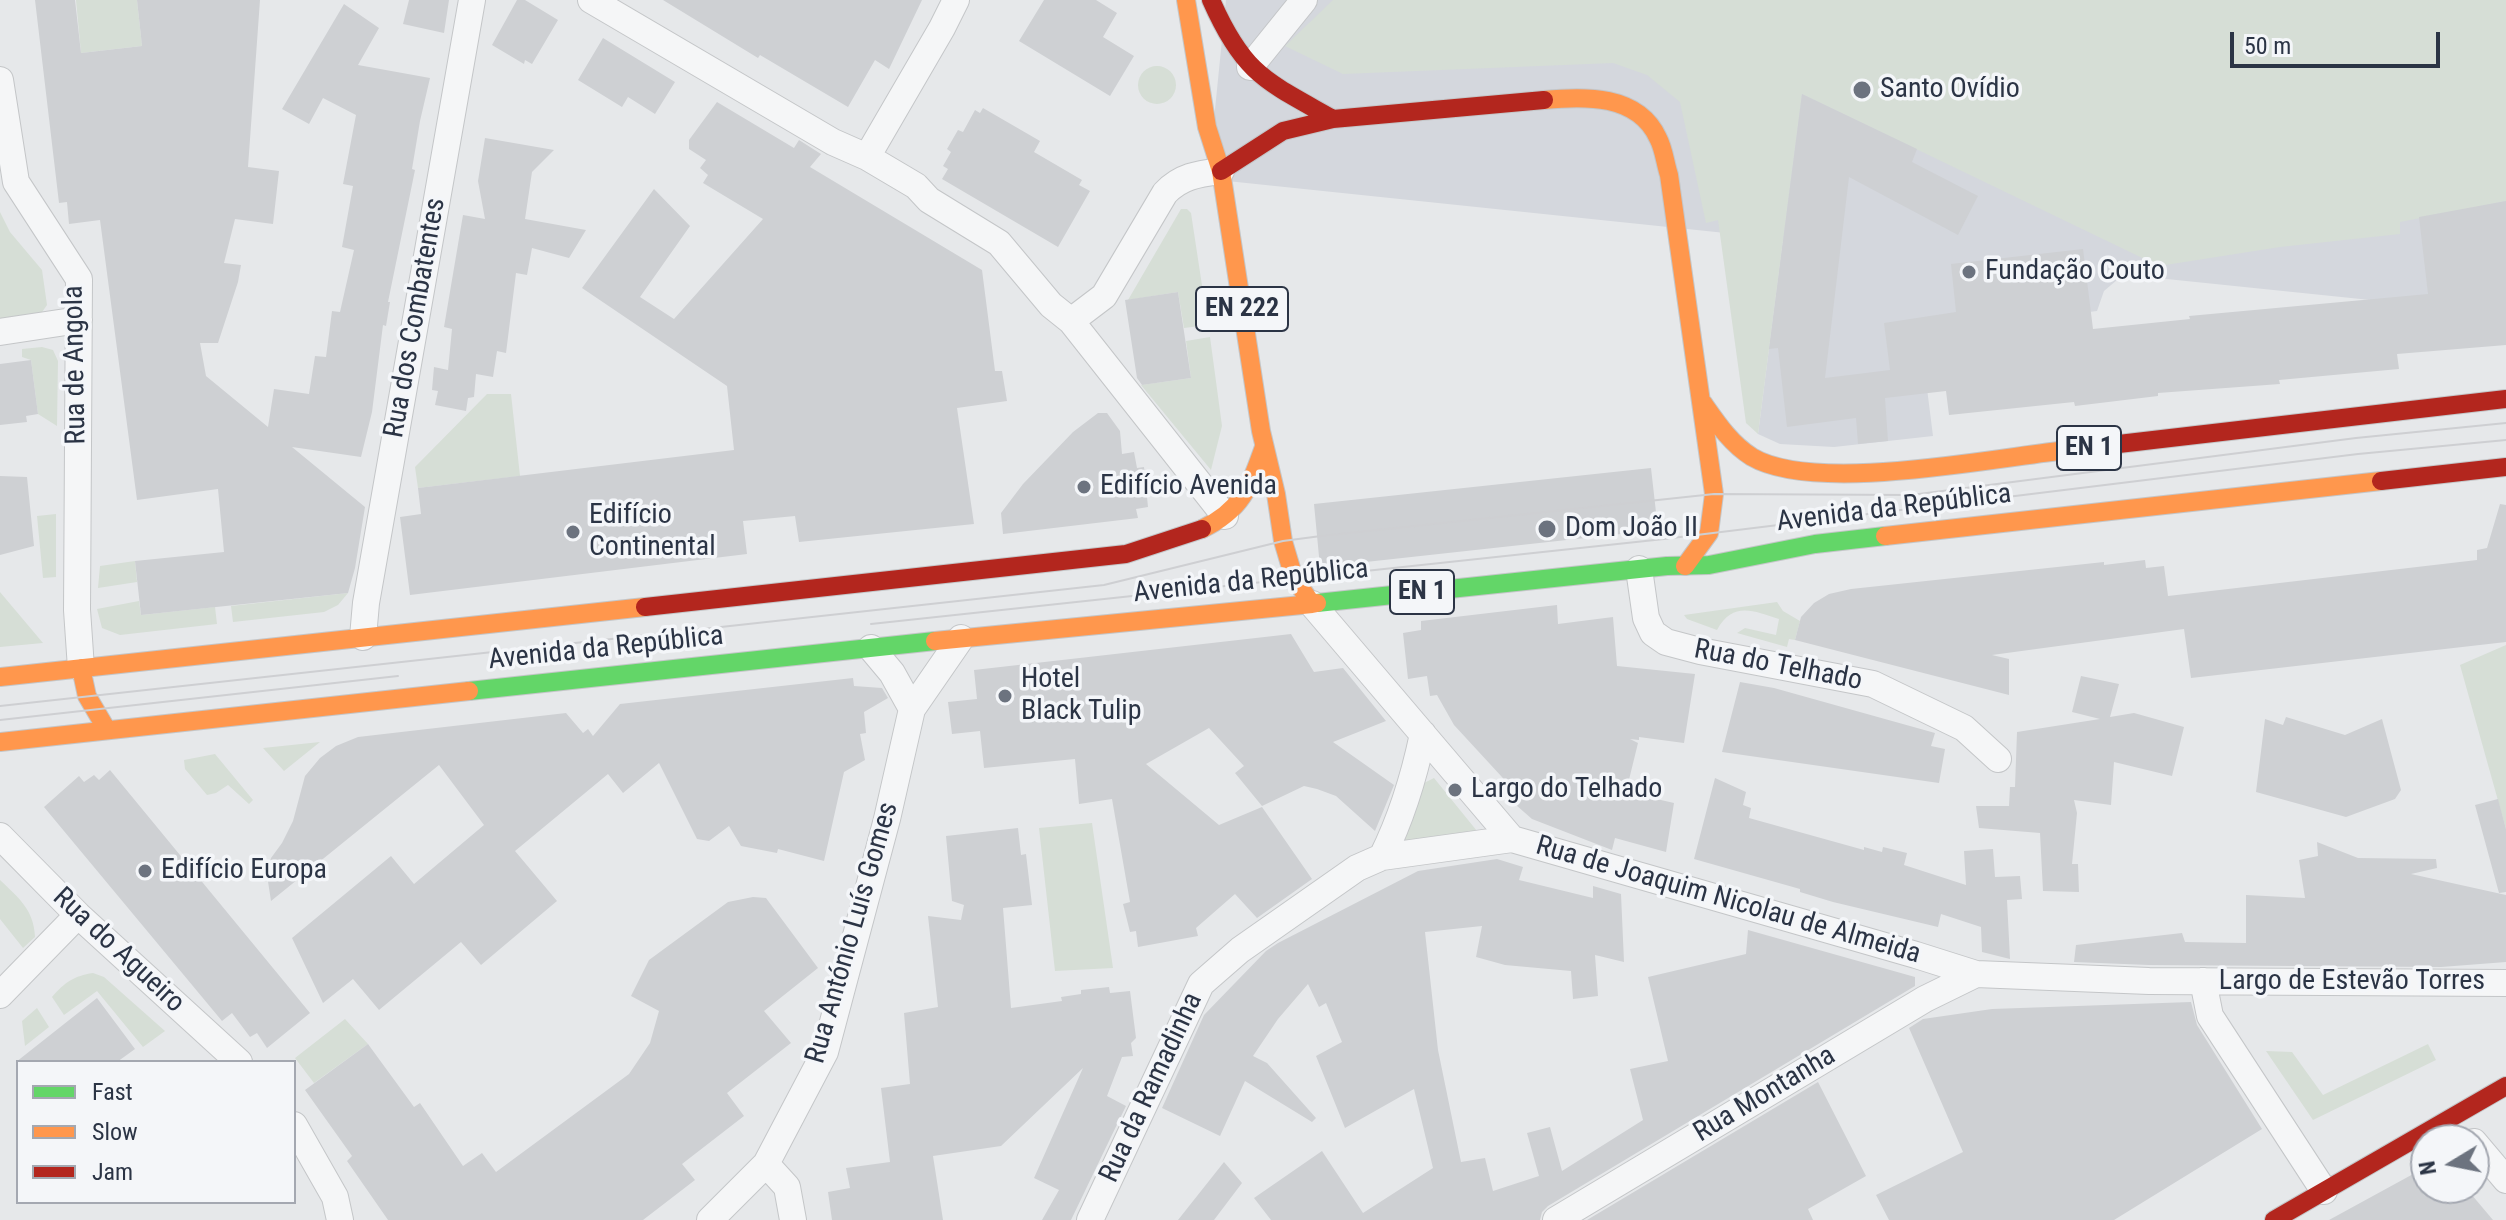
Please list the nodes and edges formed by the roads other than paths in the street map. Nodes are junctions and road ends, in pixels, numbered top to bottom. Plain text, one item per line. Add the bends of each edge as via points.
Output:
1 (472, 0) edge
2 (591, 0) edge
3 (956, 0) edge
4 (1186, 0) edge
5 (1211, 0) edge
6 (1304, 0) edge
7 (1250, 67) junction
8 (0, 80) edge
9 (1333, 119) junction
10 (867, 157) junction
11 (1221, 171) junction
12 (79, 320) junction
13 (1071, 321) junction
14 (0, 332) edge
15 (1700, 398) junction
16 (2506, 399) edge
17 (1264, 447) junction
18 (2506, 467) edge
19 (1225, 516) junction
20 (1685, 566) junction
21 (1639, 569) junction
22 (1312, 604) junction
23 (363, 637) junction
24 (961, 638) junction
25 (871, 648) junction
26 (81, 668) junction
27 (0, 677) edge
28 (912, 709) junction
29 (107, 730) junction
30 (1423, 734) junction
31 (0, 742) edge
32 (1998, 759) dead end
33 (0, 836) edge
34 (1512, 839) junction
35 (1382, 857) junction
36 (78, 915) junction
37 (1976, 974) junction
38 (2203, 981) junction
39 (2506, 983) edge
40 (0, 995) edge
41 (237, 1060) edge
42 (2506, 1086) edge
43 (2453, 1117) junction
44 (2459, 1124) edge
45 (296, 1129) edge
46 (2490, 1161) edge
47 (766, 1164) junction
48 (2506, 1180) edge
49 (2324, 1191) junction
50 (340, 1220) edge
51 (710, 1220) edge
52 (793, 1220) edge
53 (1090, 1220) edge
54 (1556, 1220) edge
55 (2274, 1220) edge

1 - 23 street, Rua dos Combatentes
2 - 10 street
3 - 10 street
4 - 11 main road, EN 222 via 1207,127
5 - 7 main road via 1227,36
6 - 7 street
7 - 9 main road
8 - 12 street, Rua de Angola via 16,182 79,279
9 - 11 main road via 1283,131
9 - 15 main road via 1575,97 1604,98 1635,111 1657,135 1669,175
10 - 13 street via 999,243
11 - 13 street via 1177,181 1104,296
11 - 17 main road, EN 222
12 - 14 street
12 - 26 street, Rua de Angola
13 - 19 street
15 - 16 main road, Avenida da República / EN 1 via 1729,440 1763,462 1843,472
15 - 20 main road via 1714,494 1709,533
17 - 19 main road, Avenida da República via 1249,489
17 - 22 main road via 1294,578
18 - 20 main road, Avenida da República / EN 1 via 1815,544
19 - 23 main road, Avenida da República via 1198,531 1126,554
20 - 21 main road, Avenida da República / EN 1
21 - 22 main road, Avenida da República / EN 1
21 - 32 street, Rua do Telhado via 1646,618 1653,633 1666,642 1873,684 1964,728
22 - 24 main road, Avenida da República / EN 1
22 - 30 street, Rua de Joaquim Nicolau de Almeida
23 - 26 main road, Avenida da República
24 - 25 main road, Avenida da República / EN 1
24 - 28 street, Rua António Luís Gomes
25 - 28 street
25 - 29 main road, Avenida da República / EN 1
26 - 27 main road, Avenida da República
26 - 29 main road via 87,696
28 - 47 street, Rua António Luís Gomes via 825,1052
29 - 31 main road, Avenida da República / EN 1
30 - 34 street, Rua de Joaquim Nicolau de Almeida
30 - 35 street via 1411,786
33 - 36 street, Rua do Agueiro
34 - 35 street
34 - 37 street, Rua de Joaquim Nicolau de Almeida
35 - 53 street, Rua da Ramadinha via 1357,868 1240,950 1201,984
36 - 40 street
36 - 41 street, Rua do Agueiro
37 - 38 street, Rua de Joaquim Nicolau de Almeida
37 - 54 street, Rua Montanha via 1925,999
38 - 39 street, Largo de Estevão Torres
38 - 49 street, Largo de Estevão Torres via 2210,1016
42 - 43 main road
43 - 44 street
43 - 49 main road
45 - 50 street via 335,1197
46 - 48 street
47 - 51 street, Rua António Luís Gomes
47 - 52 street via 787,1187
49 - 55 main road

